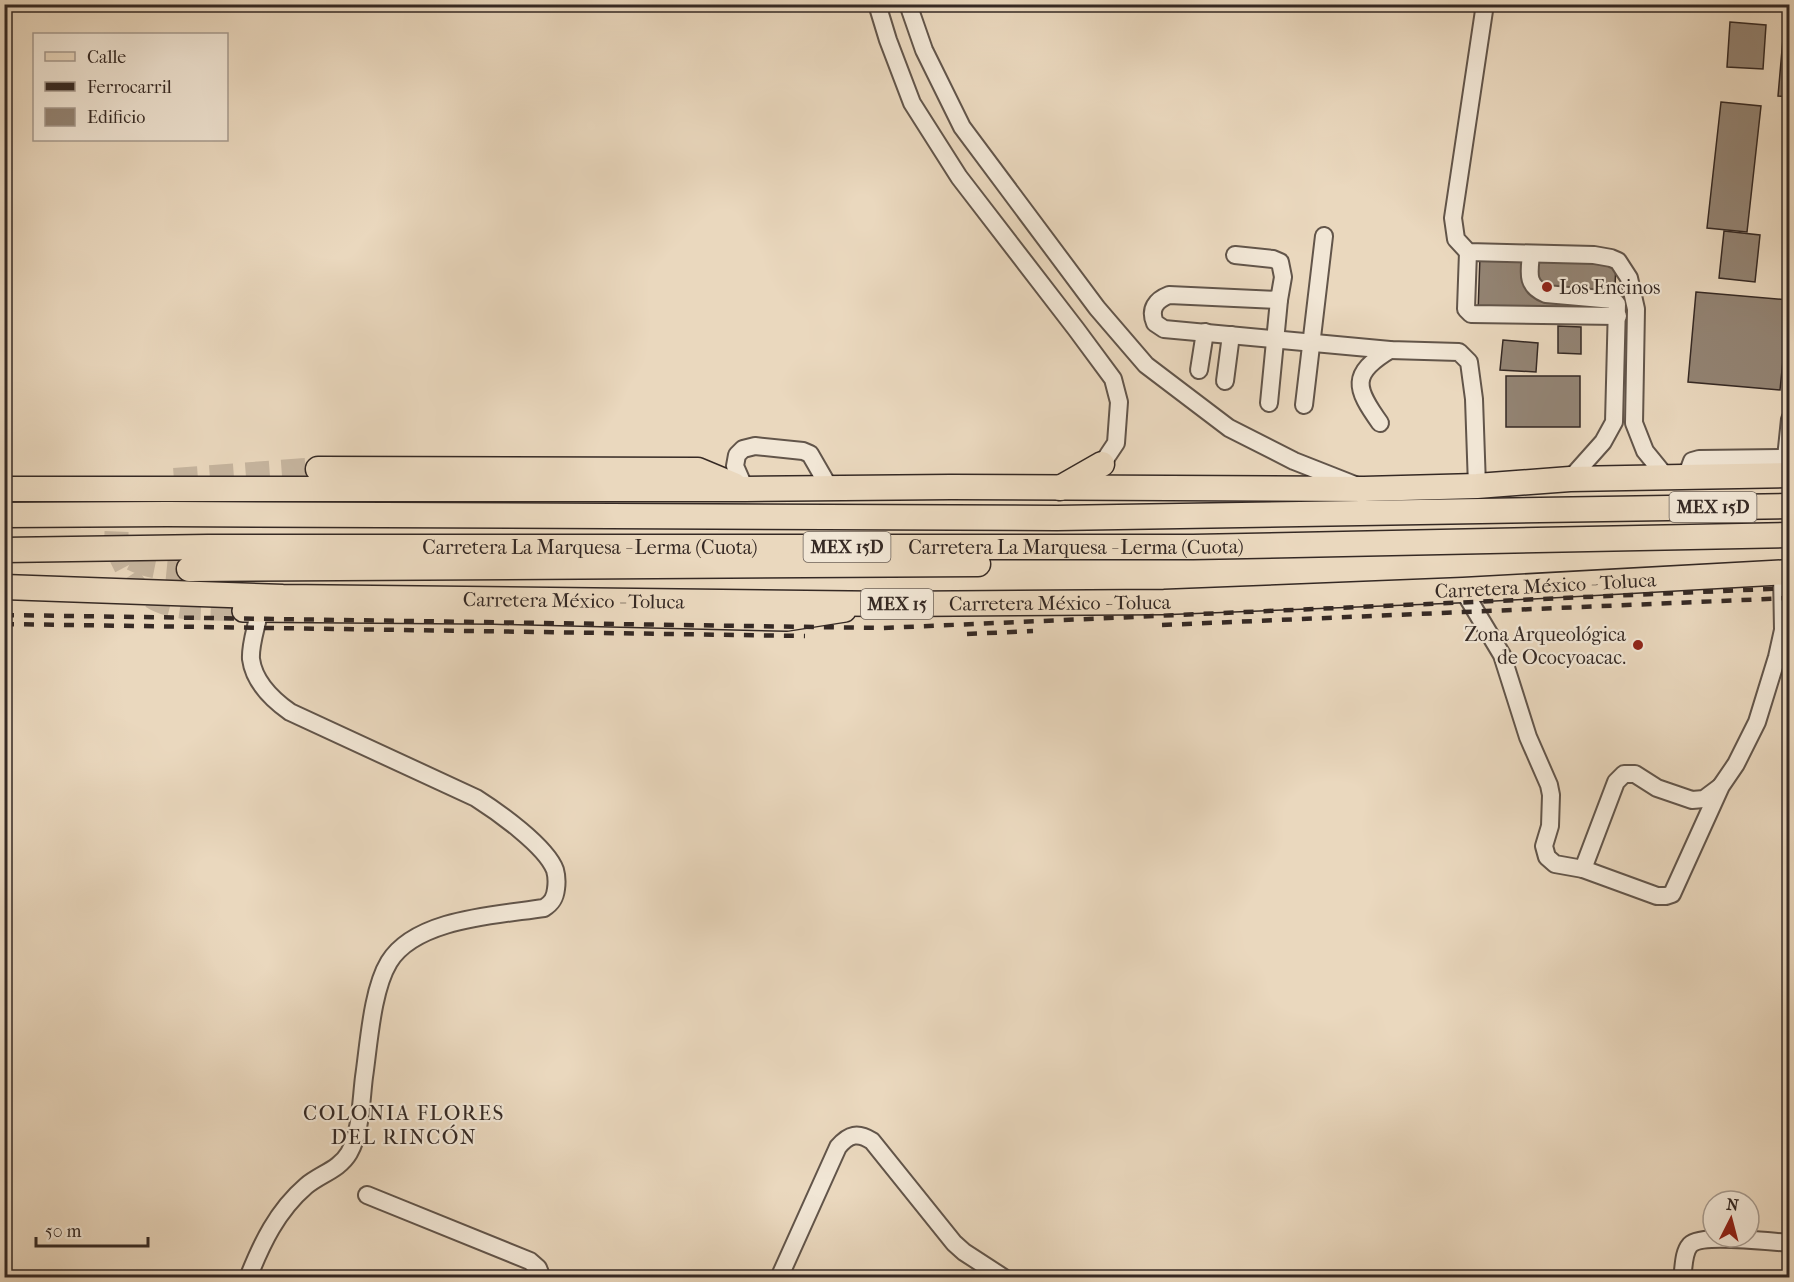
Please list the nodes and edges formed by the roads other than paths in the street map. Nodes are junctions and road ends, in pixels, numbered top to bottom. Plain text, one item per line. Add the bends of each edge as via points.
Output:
1 (877, 4) edge
2 (908, 4) edge
3 (1485, 4) edge
4 (1324, 236) dead end
5 (1468, 252) junction
6 (1235, 255) dead end
7 (1531, 255) junction
8 (1573, 297) junction
9 (1279, 300) junction
10 (1572, 316) junction
11 (1618, 316) junction
12 (1205, 332) junction
13 (1231, 334) junction
14 (1275, 339) junction
15 (1310, 342) junction
16 (1390, 350) junction
17 (1199, 370) dead end
18 (1225, 381) dead end
19 (1269, 403) dead end
20 (1304, 405) dead end
21 (1790, 418) edge
22 (1614, 422) junction
23 (1380, 423) dead end
24 (1634, 423) junction
25 (1102, 464) joint
26 (1788, 464) edge
27 (318, 469) tunnel mouth
28 (1676, 478) junction
29 (1570, 479) junction
30 (1477, 486) junction
31 (829, 487) junction
32 (4, 489) edge
33 (745, 489) junction
34 (1059, 489) junction
35 (1364, 489) junction
36 (1790, 506) edge
37 (4, 515) edge
38 (1790, 535) edge
39 (1193, 547) junction
40 (4, 550) edge
41 (189, 569) tunnel mouth
42 (1786, 572) edge
43 (4, 587) edge
44 (1463, 590) junction
45 (893, 604) junction
46 (251, 612) joint
47 (1721, 786) junction
48 (1583, 869) junction
49 (367, 1195) dead end
50 (1790, 1243) edge
51 (248, 1278) edge
52 (542, 1278) edge
53 (779, 1278) edge
54 (1004, 1278) edge
55 (1682, 1278) edge

1 - 25 street via 912,104 935,141 958,177 1113,379 1119,402 1116,443
2 - 35 street via 924,50 962,127 1097,308 1146,364 1228,428 1294,461
3 - 5 street via 1453,218 1456,239
4 - 15 street
5 - 7 street
5 - 10 street via 1466,309 1471,315
6 - 9 street via 1280,262 1283,277
7 - 8 street via 1529,278 1533,287 1546,294
7 - 24 street via 1594,255 1618,261 1626,271 1636,309
8 - 10 street
8 - 11 street via 1616,301
9 - 12 street via 1169,295 1155,304 1155,323 1164,328
9 - 14 street
10 - 11 street
11 - 22 street
12 - 13 street
12 - 17 street
13 - 14 street
13 - 18 street
14 - 15 street
14 - 19 street
15 - 16 street
15 - 20 street
16 - 23 street via 1373,360 1360,380 1363,398
16 - 30 street via 1454,351 1467,358 1474,399
21 - 26 street
22 - 24 street
22 - 29 street via 1603,442
24 - 28 street via 1645,451
25 - 34 highway
26 - 28 highway
27 - 33 highway via 698,470
28 - 29 highway
29 - 30 highway
30 - 35 highway
31 - 33 highway
31 - 33 street via 810,454 755,446 737,455 735,466
31 - 34 highway
32 - 33 highway
34 - 35 highway
36 - 37 highway, Carretera La Marquesa - Lerma (Cuota) / MEX 15D via 1057,518
38 - 39 highway, Carretera La Marquesa - Lerma (Cuota) / MEX 15D
39 - 40 highway, Carretera La Marquesa - Lerma (Cuota) / MEX 15D
39 - 41 highway via 1031,563
42 - 44 highway, Carretera México - Toluca / MEX 15
42 - 47 street via 1777,657 1757,722
43 - 45 highway, Carretera México - Toluca / MEX 15 via 283,597
44 - 45 highway, Carretera México - Toluca / MEX 15 via 1164,602
44 - 48 street via 1502,655 1528,737 1549,785 1551,819 1544,846 1547,857 1555,864
45 - 46 main road via 788,620
46 - 51 street via 251,660 262,686 275,701 290,712 476,798 504,816 535,845 551,863 557,880 553,900 544,908 450,922 424,933 390,960 374,1010 357,1129 350,1151 336,1168 308,1185 276,1218 262,1240
47 - 48 street via 1672,894 1657,896
47 - 48 street via 1704,799 1692,800 1657,788 1635,774 1620,776
49 - 52 street via 530,1262
50 - 55 street via 1696,1241 1686,1253
53 - 54 street via 838,1147 855,1135 872,1141 964,1252

